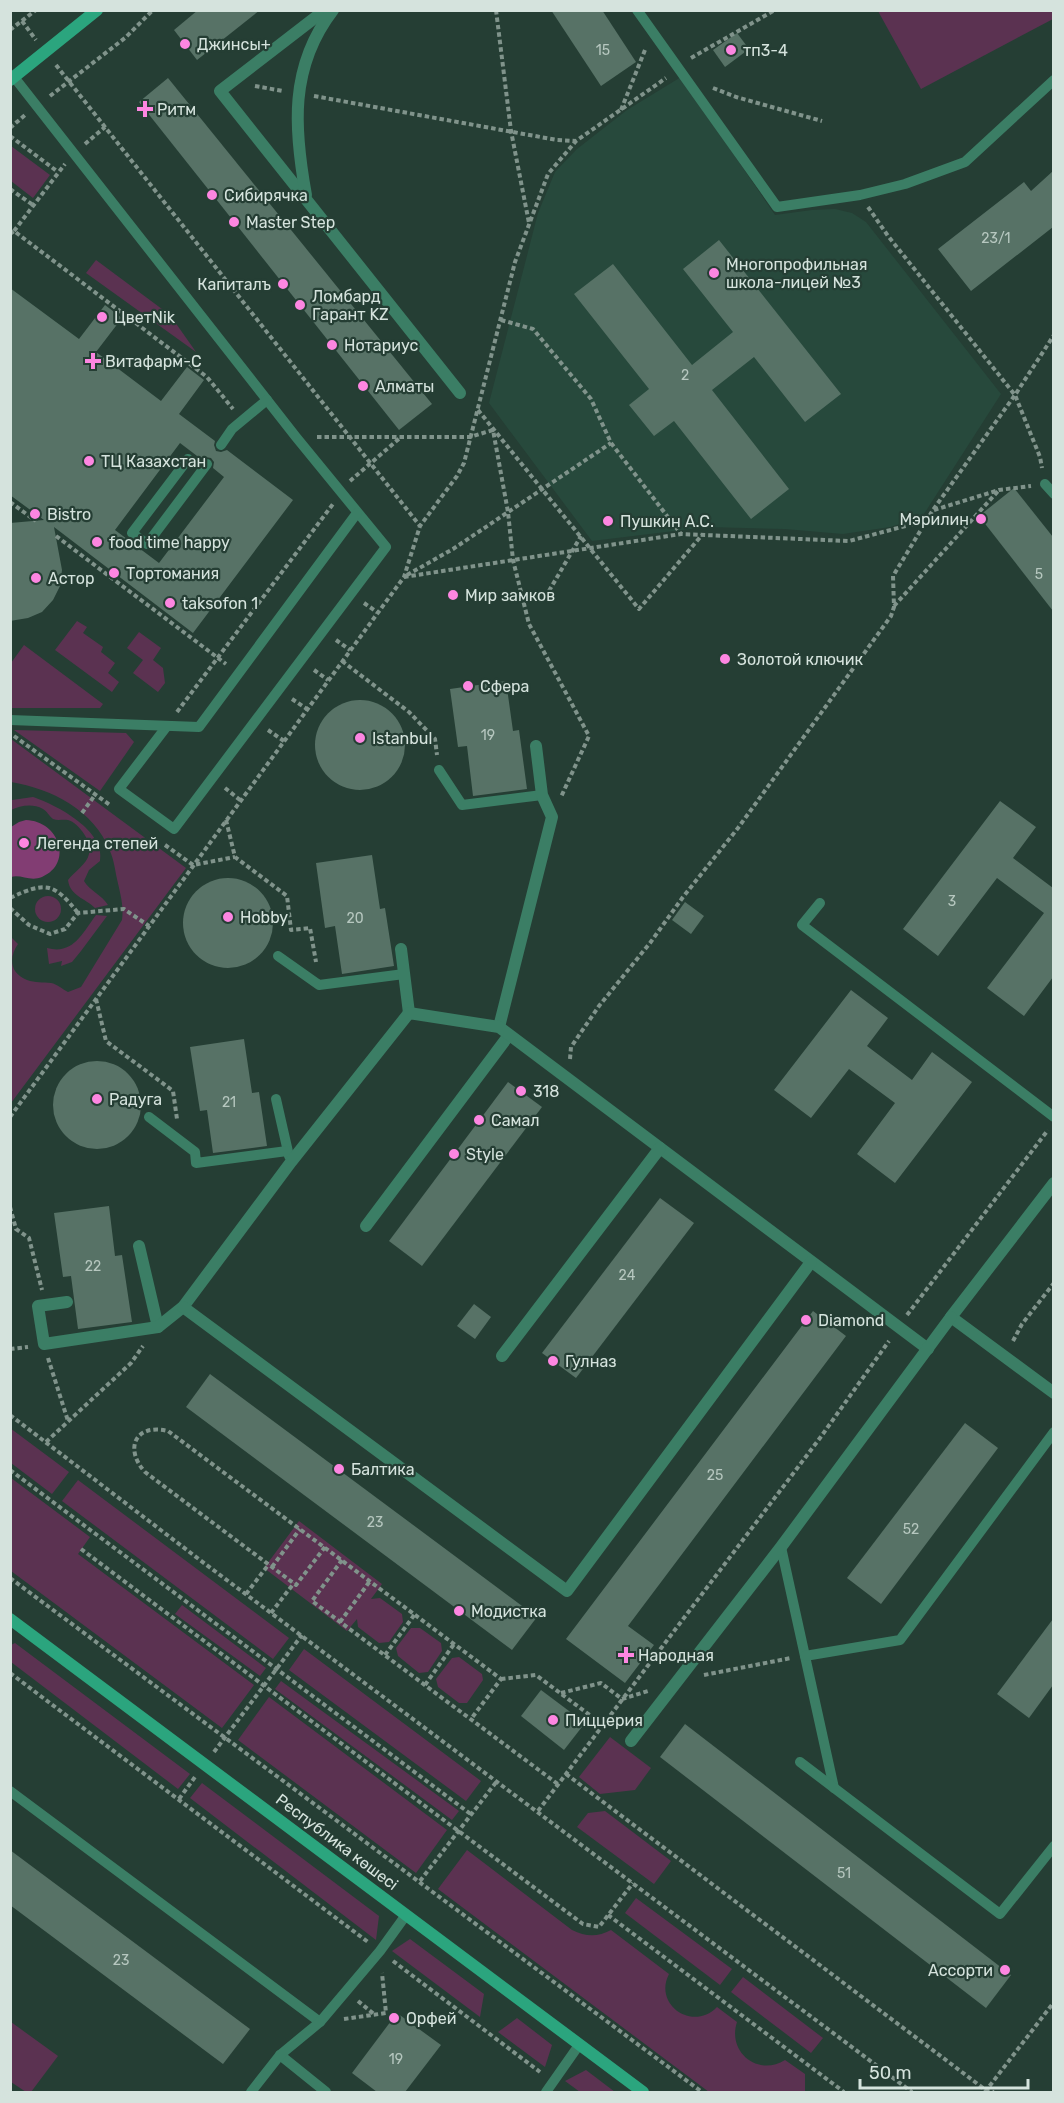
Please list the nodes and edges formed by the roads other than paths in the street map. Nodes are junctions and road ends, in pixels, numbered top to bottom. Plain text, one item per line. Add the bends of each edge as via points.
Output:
1 (97, 10) edge
2 (326, 10) edge
3 (333, 10) edge
4 (637, 10) edge
5 (12, 78) edge
6 (1053, 80) edge
7 (307, 198) junction
8 (460, 393) road end
9 (267, 400) junction
10 (221, 445) dead end
11 (188, 459) dead end
12 (207, 464) dead end
13 (1045, 484) road end
14 (1053, 494) edge
15 (357, 513) junction
16 (10, 720) edge
17 (167, 726) junction
18 (536, 746) dead end
19 (439, 770) road end
20 (542, 795) junction
21 (819, 903) dead end
22 (401, 949) dead end
23 (278, 956) dead end
24 (404, 974) junction
25 (409, 1013) junction
26 (504, 1031) junction
27 (276, 1099) dead end
28 (149, 1117) dead end
29 (1053, 1117) edge
30 (660, 1148) junction
31 (289, 1156) junction
32 (1053, 1183) edge
33 (366, 1226) dead end
34 (139, 1246) dead end
35 (811, 1262) junction
36 (67, 1302) dead end
37 (183, 1308) junction
38 (951, 1317) junction
39 (158, 1326) junction
40 (928, 1349) junction
41 (502, 1356) dead end
42 (1053, 1394) edge
43 (1053, 1432) edge
44 (781, 1547) junction
45 (10, 1619) edge
46 (805, 1656) junction
47 (631, 1741) dead end
48 (800, 1762) dead end
49 (834, 1788) junction
50 (10, 1791) edge
51 (1053, 1846) edge
52 (406, 1915) junction
53 (320, 2022) junction
54 (579, 2044) junction
55 (280, 2055) junction
56 (251, 2092) edge
57 (326, 2092) edge
58 (546, 2092) edge
59 (644, 2092) edge

1 - 5 street
2 - 7 street via 220,91
3 - 7 street via 312,42 298,94 300,162
4 - 6 lane via 777,207 860,195 965,162
5 - 9 lane
7 - 8 street
9 - 10 lane via 232,429
9 - 15 lane
11 - 12 lane via 132,533 147,544
13 - 14 lane
15 - 17 lane via 199,727
15 - 17 lane via 386,547 174,829 119,789
16 - 17 lane
18 - 20 street
19 - 20 lane via 462,805
20 - 26 street via 552,817
21 - 29 lane via 802,925
22 - 24 street
23 - 24 lane via 319,985
24 - 25 street
25 - 26 street
25 - 31 street
26 - 30 street
26 - 33 street
27 - 31 lane
28 - 31 lane via 195,1152 196,1163
30 - 35 street
30 - 41 street
31 - 37 street
32 - 38 street
34 - 39 street
35 - 37 street via 567,1591
35 - 40 street
36 - 39 street via 38,1306 44,1344
37 - 39 street
38 - 40 street
38 - 42 street
40 - 44 street
43 - 46 lane via 900,1640
44 - 46 lane
44 - 47 street
45 - 52 street, Республика көшесі
46 - 49 lane
48 - 49 lane
49 - 51 lane via 1000,1914
50 - 53 lane
52 - 53 lane
52 - 54 street, Республика көшесі
53 - 55 lane
54 - 58 lane
54 - 59 street, Республика көшесі
55 - 56 lane
55 - 57 lane

